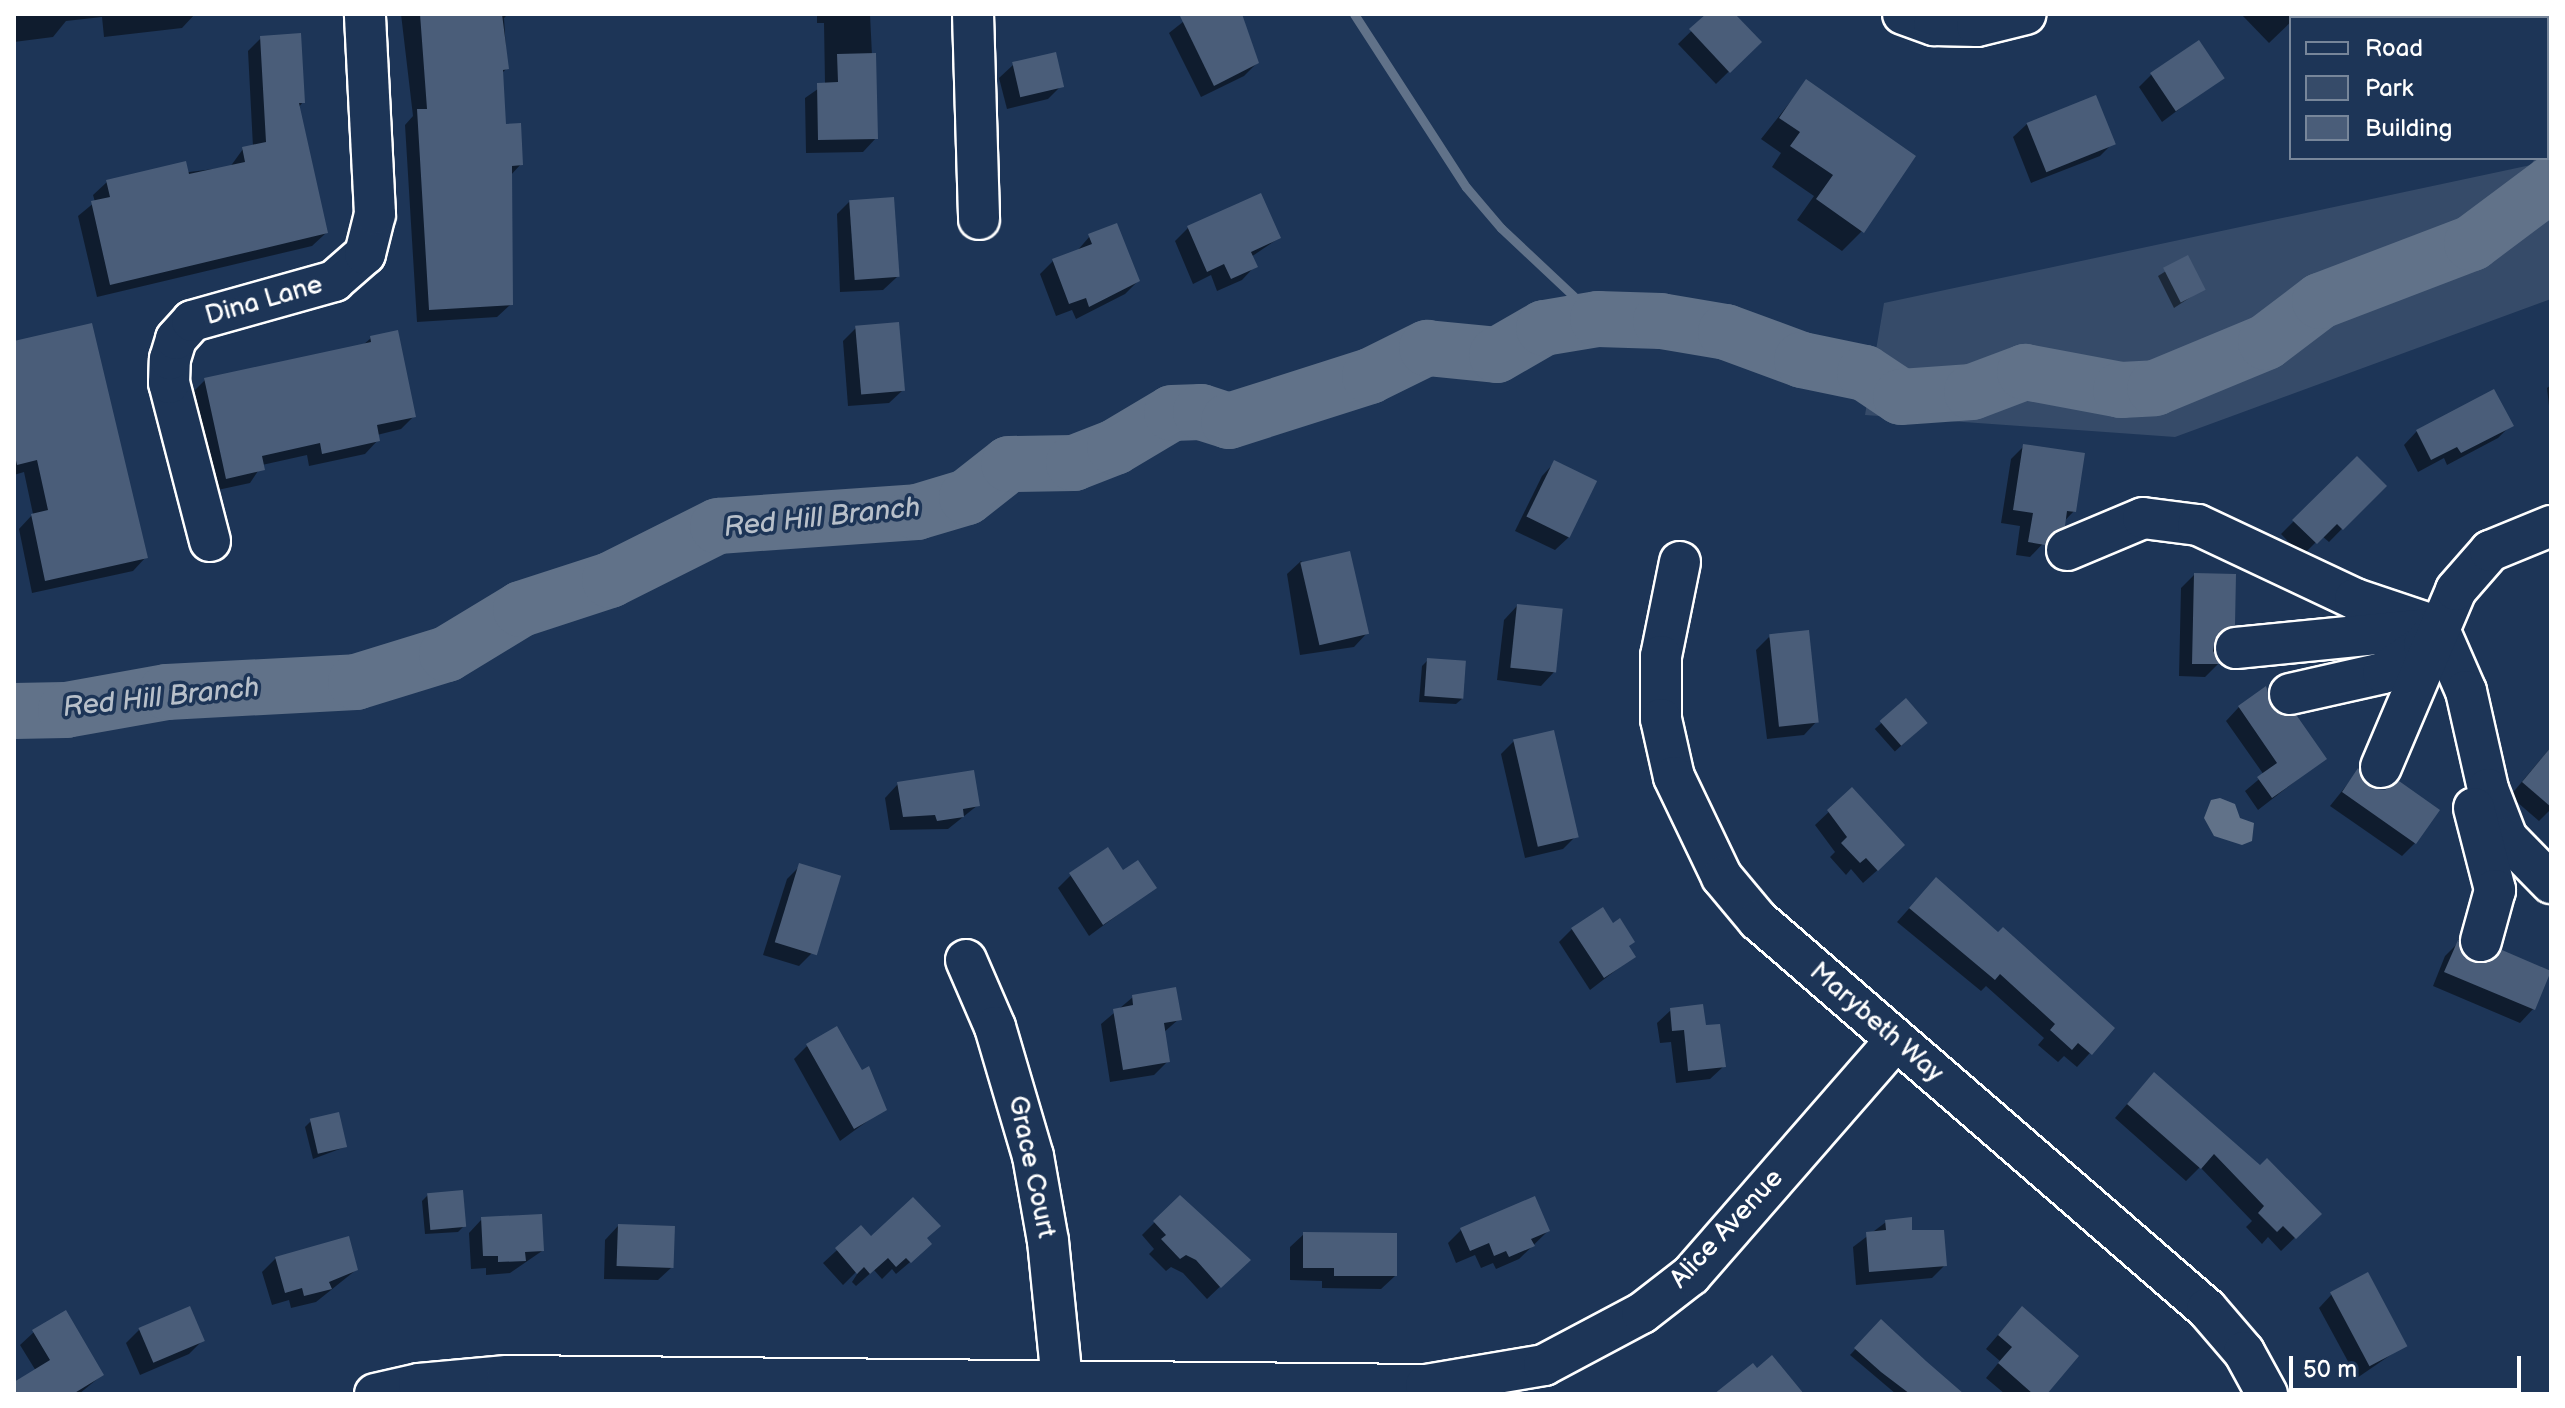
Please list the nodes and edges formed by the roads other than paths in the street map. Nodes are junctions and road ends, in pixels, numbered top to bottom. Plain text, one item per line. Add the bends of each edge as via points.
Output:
1 (365, 14) edge
2 (973, 14) edge
3 (1903, 14) edge
4 (2026, 14) edge
5 (979, 219) dead end
6 (216, 524) dead end
7 (2551, 526) edge
8 (2067, 550) dead end
9 (1680, 562) dead end
10 (2438, 627) junction
11 (2236, 648) dead end
12 (2290, 694) dead end
13 (2381, 767) dead end
14 (2551, 883) edge
15 (2481, 941) dead end
16 (966, 960) dead end
17 (1895, 1041) junction
18 (1062, 1382) junction
19 (375, 1394) edge
20 (2267, 1394) edge

1 - 6 street, Dina Lane via 375,214 365,254 334,281 217,311 192,321 176,339 169,383
2 - 5 street
3 - 4 street via 1934,25 1977,26
7 - 10 street via 2490,551 2456,590
8 - 10 street via 2143,518 2198,525 2355,599
9 - 17 street, Marybeth Way via 1661,656 1661,719 1674,777 1695,829 1722,877 1758,920
10 - 11 street
10 - 12 street via 2424,645 2383,673
10 - 13 street via 2413,702
10 - 14 street via 2466,691 2488,789 2507,838
10 - 15 street via 2446,690 2495,890
16 - 18 street, Grace Court via 995,1027 1033,1156 1048,1241
17 - 18 street, Alice Avenue via 1691,1275 1642,1313 1544,1365 1426,1385
17 - 20 street, Marybeth Way via 2207,1309 2244,1352
18 - 19 street, Alice Avenue via 507,1376

